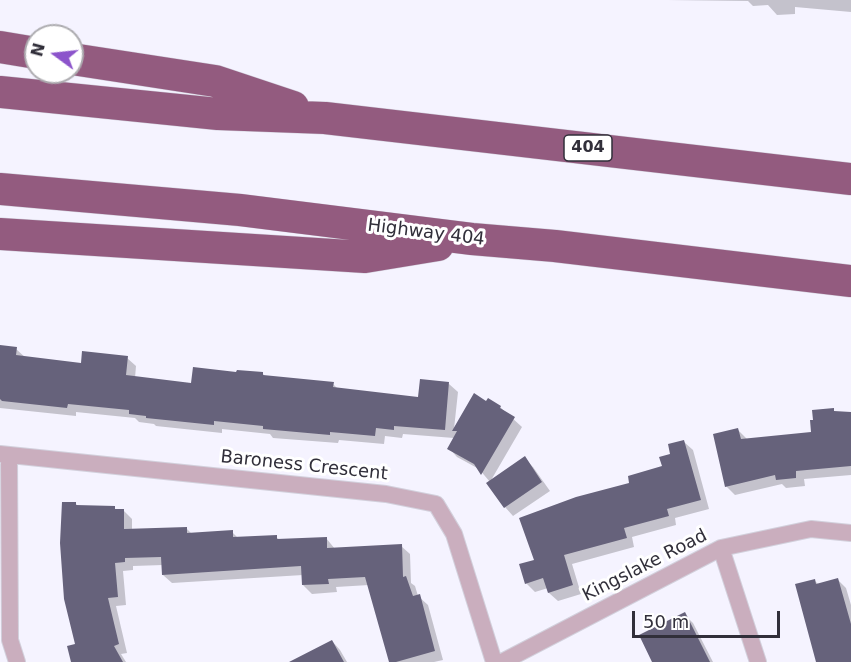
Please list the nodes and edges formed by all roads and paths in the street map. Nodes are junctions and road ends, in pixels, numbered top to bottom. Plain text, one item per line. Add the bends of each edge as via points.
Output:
1 (0, 47) edge
2 (24, 51) edge
3 (84, 61) edge
4 (0, 92) edge
5 (325, 118) junction
6 (851, 179) edge
7 (0, 189) edge
8 (0, 234) edge
9 (472, 239) junction
10 (851, 280) edge
11 (4, 454) edge
12 (851, 533) edge
13 (721, 548) junction
14 (17, 662) edge
15 (494, 662) edge
16 (502, 662) edge
17 (759, 662) edge

1 - 2 highway
3 - 5 highway via 215,81
4 - 5 highway, 404 via 218,114
5 - 6 highway, 404
7 - 9 highway, Highway 404 via 240,210
8 - 9 highway via 365,257
9 - 10 highway, Highway 404
11 - 14 street via 10,640
11 - 15 street, Baroness Crescent via 386,494 436,504 454,534
12 - 13 street, Kingslake Road via 811,529
13 - 16 street, Kingslake Road
13 - 17 street

